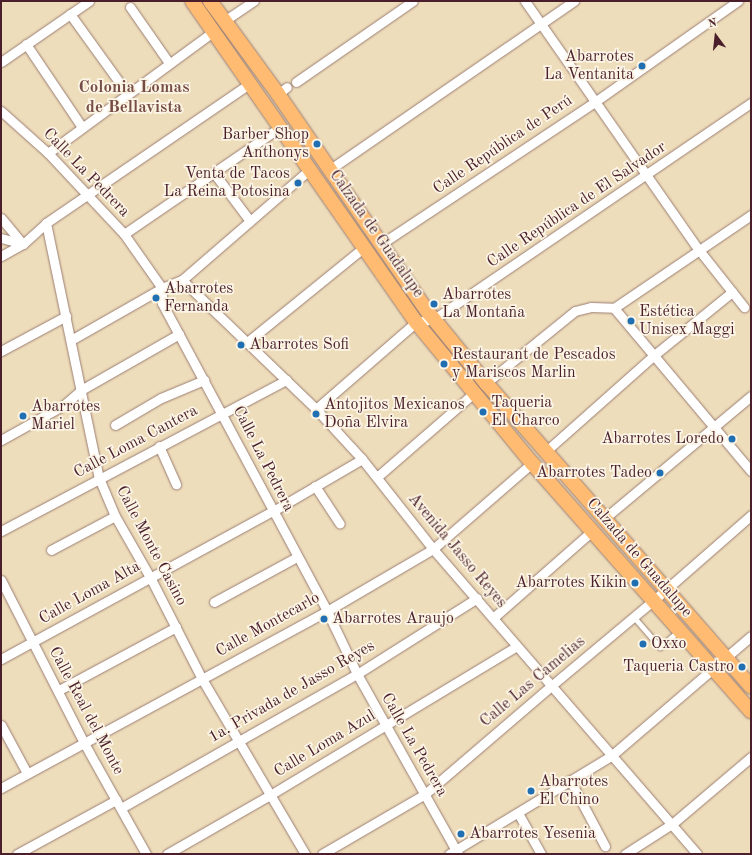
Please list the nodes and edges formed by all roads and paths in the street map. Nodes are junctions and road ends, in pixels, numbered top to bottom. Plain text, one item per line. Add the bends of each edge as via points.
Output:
1 (89, 1) edge
2 (192, 1) edge
3 (210, 1) edge
4 (254, 1) edge
5 (413, 1) edge
6 (525, 1) edge
7 (574, 1) edge
8 (738, 1) edge
9 (130, 8) dead end
10 (70, 14) junction
11 (224, 22) junction
12 (542, 24) junction
13 (212, 32) junction
14 (26, 44) junction
15 (1, 62) edge
16 (169, 63) junction
17 (249, 84) junction
18 (287, 88) junction
19 (127, 93) junction
20 (596, 101) junction
21 (751, 103) edge
22 (1, 111) edge
23 (82, 127) junction
24 (280, 127) junction
25 (48, 153) junction
26 (310, 169) junction
27 (329, 170) junction
28 (214, 172) junction
29 (647, 176) junction
30 (87, 195) junction
31 (751, 215) edge
32 (1, 218) edge
33 (250, 221) junction
34 (46, 223) junction
35 (124, 234) junction
36 (1, 238) edge
37 (23, 244) junction
38 (381, 244) junction
39 (364, 247) junction
40 (699, 250) junction
41 (1, 256) edge
42 (182, 280) junction
43 (162, 288) junction
44 (732, 292) junction
45 (744, 307) dead end
46 (614, 308) junction
47 (66, 316) junction
48 (434, 319) junction
49 (416, 322) junction
50 (179, 334) junction
51 (71, 340) junction
52 (246, 343) junction
53 (1, 351) edge
54 (653, 356) junction
55 (204, 380) junction
56 (286, 380) junction
57 (486, 383) junction
58 (81, 390) junction
59 (474, 393) junction
60 (751, 396) edge
61 (316, 409) junction
62 (222, 412) junction
63 (115, 425) dead end
64 (713, 427) junction
65 (1, 440) edge
66 (160, 446) junction
67 (545, 452) junction
68 (362, 459) junction
69 (532, 463) junction
70 (751, 471) edge
71 (377, 477) junction
72 (99, 478) junction
73 (176, 484) dead end
74 (315, 486) junction
75 (273, 511) junction
76 (115, 516) junction
77 (751, 516) edge
78 (605, 518) junction
79 (340, 524) dead end
80 (1, 531) edge
81 (592, 531) junction
82 (433, 549) junction
83 (51, 550) dead end
84 (297, 557) junction
85 (150, 577) junction
86 (1, 580) edge
87 (666, 590) junction
88 (476, 598) junction
89 (654, 600) junction
90 (214, 602) dead end
91 (327, 610) junction
92 (634, 617) junction
93 (493, 618) junction
94 (176, 627) junction
95 (680, 630) junction
96 (751, 636) edge
97 (33, 642) junction
98 (517, 646) junction
99 (1, 659) edge
100 (724, 659) junction
101 (713, 670) junction
102 (357, 674) junction
103 (202, 679) junction
104 (551, 686) junction
105 (751, 687) edge
106 (59, 690) junction
107 (751, 711) edge
108 (1, 725) edge
109 (385, 725) junction
110 (238, 740) junction
111 (84, 743) junction
112 (611, 756) junction
113 (751, 757) edge
114 (27, 773) junction
115 (570, 780) junction
116 (1, 788) edge
117 (425, 794) junction
118 (270, 795) junction
119 (118, 804) junction
120 (518, 813) junction
121 (672, 824) junction
122 (605, 846) dead end
123 (454, 853) edge
124 (17, 854) edge
125 (146, 854) edge
126 (167, 854) edge
127 (305, 854) edge
128 (322, 854) edge
129 (542, 854) edge
130 (625, 854) edge
131 (697, 854) edge

1 - 10 street
2 - 13 main road, Calzada de Guadalupe
3 - 11 main road, Calzada de Guadalupe
4 - 11 street
5 - 18 street
6 - 12 street
7 - 12 street
8 - 20 street, Calle República de Perú
9 - 16 street
10 - 14 street
10 - 19 street
11 - 18 main road, Calzada de Guadalupe
12 - 20 street
12 - 27 street
13 - 16 street
13 - 17 main road, Calzada de Guadalupe
14 - 15 street
14 - 23 street
16 - 19 street
17 - 24 main road, Calzada de Guadalupe
17 - 30 street
18 - 27 main road, Calzada de Guadalupe
19 - 23 street
20 - 29 street
20 - 38 street, Calle República de Perú
21 - 29 street, Calle República de El Salvador
22 - 25 street, Calle La Pedrera
23 - 25 street
24 - 26 main road, Calzada de Guadalupe
24 - 28 street
25 - 30 street, Calle La Pedrera
26 - 33 street
26 - 39 main road, Calzada de Guadalupe
27 - 38 main road, Calzada de Guadalupe
28 - 33 street
28 - 35 street
29 - 40 street
29 - 48 street, Calle República de El Salvador
30 - 34 street
30 - 35 street, Calle La Pedrera
31 - 40 street
32 - 37 street
33 - 42 street
34 - 37 street
34 - 47 street, Calle Monte Casino
35 - 43 street, Calle La Pedrera
36 - 37 street
37 - 41 street
38 - 48 main road, Calzada de Guadalupe
39 - 49 main road, Calzada de Guadalupe
39 - 52 street
40 - 44 street
40 - 46 street
42 - 43 street
42 - 52 street, Avenida Jasso Reyes
43 - 50 street, Calle La Pedrera via 162,303
43 - 51 street
44 - 45 street
44 - 54 street
46 - 54 street
46 - 57 street via 591,306 576,311
47 - 51 street, Calle Monte Casino
47 - 53 street
48 - 49 street, Calle República de El Salvador
48 - 57 main road, Calzada de Guadalupe
49 - 59 main road, Calzada de Guadalupe
49 - 61 street
50 - 55 street, Calle La Pedrera
50 - 58 street
51 - 58 street, Calle Monte Casino
52 - 56 street, Avenida Jasso Reyes
54 - 64 street
54 - 67 street
55 - 62 street, Calle La Pedrera
55 - 63 street via 161,398
56 - 61 street, Avenida Jasso Reyes
56 - 62 street, Calle Loma Cantera
57 - 67 main road, Calzada de Guadalupe
58 - 65 street via 64,405
58 - 72 street, Calle Monte Casino
59 - 69 main road, Calzada de Guadalupe
59 - 71 street
60 - 64 street
61 - 68 street, Avenida Jasso Reyes
62 - 66 street, Calle Loma Cantera
62 - 75 street, Calle La Pedrera
64 - 70 street
64 - 78 street
66 - 72 street, Calle Loma Cantera
66 - 73 street
67 - 78 main road, Calzada de Guadalupe
68 - 71 street, Avenida Jasso Reyes
68 - 74 street, Calle Loma Alta
69 - 81 main road, Calzada de Guadalupe
69 - 82 street, Calle Montecarlo
71 - 82 street, Avenida Jasso Reyes
72 - 76 street, Calle Monte Casino
72 - 80 street, Calle Loma Cantera
74 - 75 street, Calle Loma Alta
74 - 79 street
75 - 84 street, Calle La Pedrera
75 - 85 street, Calle Loma Alta
76 - 83 street
76 - 85 street, Calle Monte Casino
77 - 87 street, Calle Las Camelias
78 - 87 main road, Calzada de Guadalupe
81 - 89 main road, Calzada de Guadalupe
81 - 93 street
82 - 88 street, Avenida Jasso Reyes
82 - 91 street, Calle Montecarlo
84 - 90 street
84 - 91 street, Calle La Pedrera
85 - 94 street, Calle Monte Casino
85 - 97 street, Calle Loma Alta
86 - 97 street, Calle Real del Monte
87 - 89 street, Calle Las Camelias
87 - 100 main road, Calzada de Guadalupe
88 - 93 street, Avenida Jasso Reyes
88 - 102 street, 1a. Privada de Jasso Reyes
89 - 92 street, Calle Las Camelias
89 - 95 main road, Calzada de Guadalupe
91 - 102 street, Calle La Pedrera
91 - 103 street, Calle Montecarlo
92 - 95 lane via 660,647
92 - 104 street, Calle Las Camelias
93 - 98 street, Avenida Jasso Reyes
94 - 103 street, Calle Monte Casino
94 - 106 street
95 - 101 main road, Calzada de Guadalupe
96 - 100 street
97 - 99 street, Calle Loma Alta
97 - 106 street, Calle Real del Monte
98 - 104 street, Avenida Jasso Reyes
98 - 109 street, Calle Loma Azul
100 - 101 street
100 - 105 main road, Calzada de Guadalupe
101 - 107 main road, Calzada de Guadalupe
101 - 112 street
102 - 109 street, Calle La Pedrera
102 - 110 street, 1a. Privada de Jasso Reyes
103 - 110 street, Calle Monte Casino
103 - 111 street, Calle Montecarlo
104 - 112 street, Avenida Jasso Reyes
104 - 117 street, Calle Las Camelias
106 - 111 street, Calle Real del Monte
108 - 114 street
109 - 117 street, Calle La Pedrera
109 - 118 street, Calle Loma Azul
110 - 118 street, Calle Monte Casino
110 - 119 street, 1a. Privada de Jasso Reyes
111 - 114 street, Calle Montecarlo
111 - 119 street, Calle Real del Monte
112 - 115 street
112 - 121 street, Avenida Jasso Reyes
113 - 121 street
114 - 116 street, Calle Montecarlo
115 - 120 street
115 - 122 street
117 - 123 street, Calle La Pedrera
117 - 128 street, Calle Las Camelias
118 - 126 street, Calle Loma Azul
118 - 127 street, Calle Monte Casino
119 - 124 street, 1a. Privada de Jasso Reyes
119 - 125 street, Calle Real del Monte
120 - 123 street
120 - 129 street
121 - 130 street
121 - 131 street, Avenida Jasso Reyes

